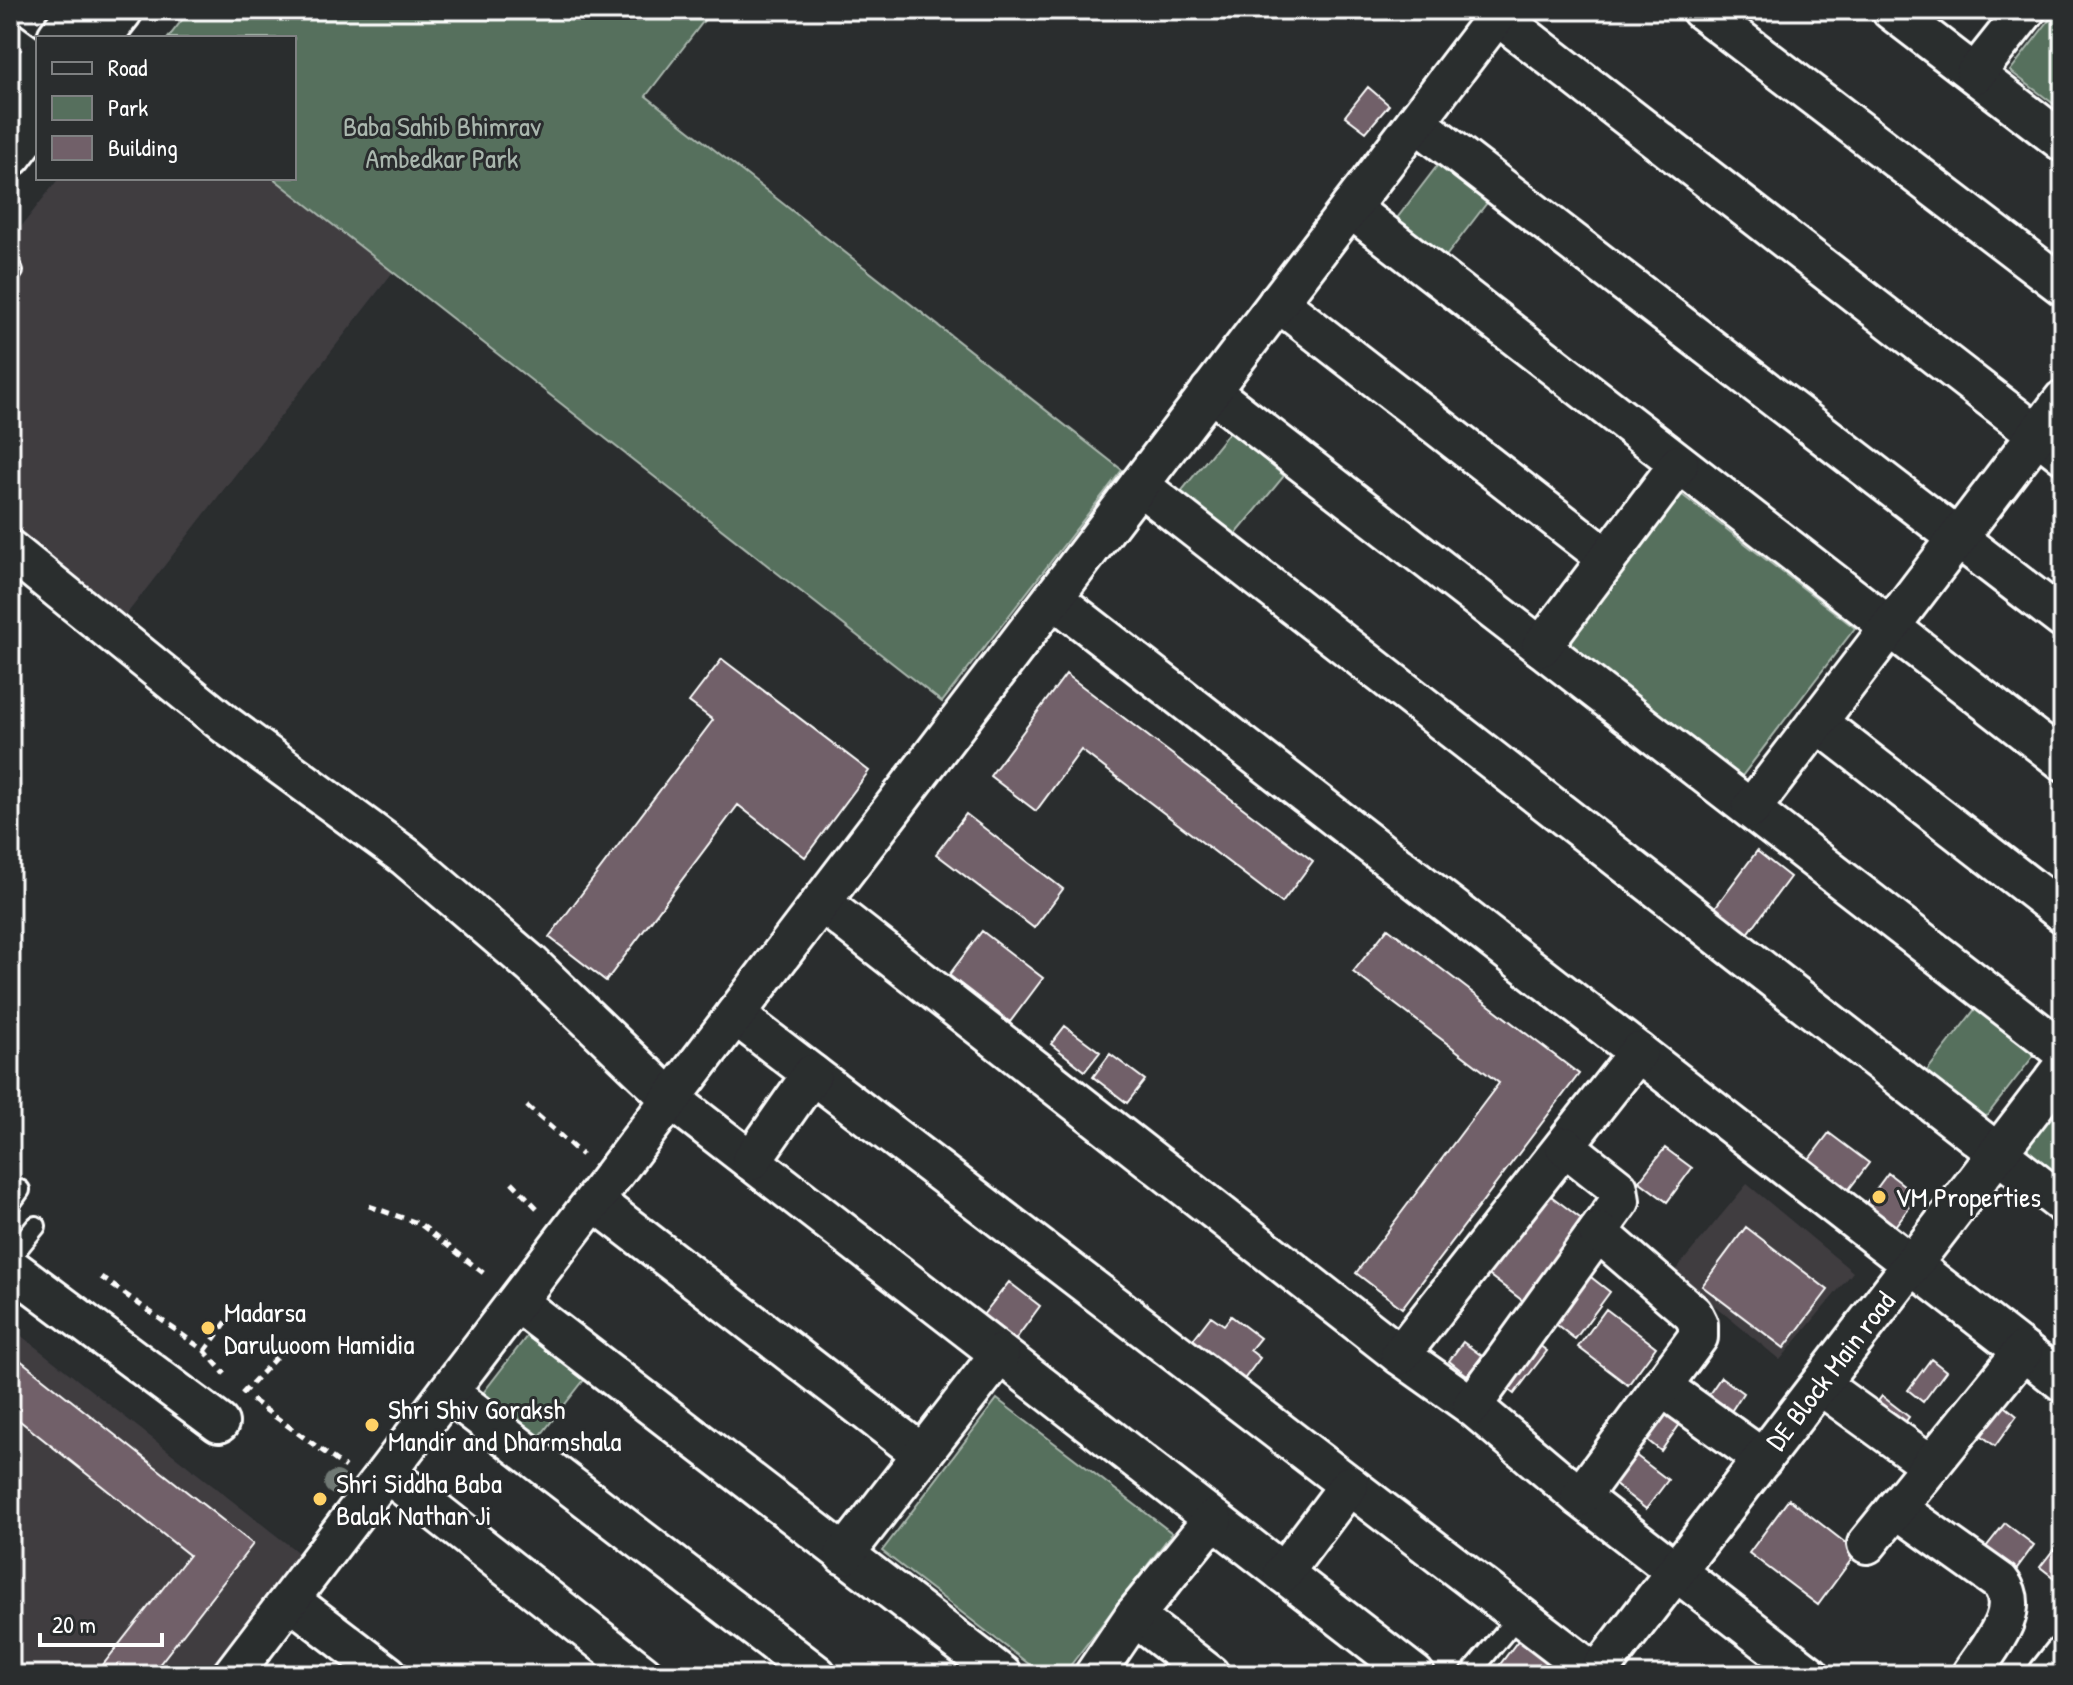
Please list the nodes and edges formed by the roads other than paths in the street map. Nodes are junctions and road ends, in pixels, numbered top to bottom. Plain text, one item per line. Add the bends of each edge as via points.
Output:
1 (82, 10) edge
2 (120, 10) edge
3 (1701, 10) edge
4 (1891, 10) edge
5 (2026, 10) edge
6 (1496, 12) edge
7 (10, 30) edge
8 (62, 36) edge
9 (100, 36) edge
10 (36, 49) edge
11 (36, 68) edge
12 (1975, 74) junction
13 (10, 101) edge
14 (36, 120) edge
15 (1416, 122) junction
16 (2063, 142) edge
17 (10, 154) edge
18 (1350, 208) junction
19 (2063, 286) edge
20 (1278, 302) junction
21 (1210, 391) junction
22 (2063, 400) edge
23 (2050, 444) edge
24 (1679, 464) junction
25 (1139, 485) junction
26 (1957, 538) junction
27 (10, 550) edge
28 (1607, 558) junction
29 (1053, 598) junction
30 (2063, 619) edge
31 (1889, 626) junction
32 (1541, 647) junction
33 (1817, 722) junction
34 (2063, 761) edge
35 (1751, 809) junction
36 (821, 902) junction
37 (2063, 913) edge
38 (735, 1015) junction
39 (2063, 1051) edge
40 (1638, 1052) junction
41 (2063, 1068) edge
42 (812, 1074) junction
43 (671, 1099) junction
44 (1565, 1146) junction
45 (1998, 1153) junction
46 (751, 1161) junction
47 (602, 1191) junction
48 (2063, 1204) edge
49 (36, 1226) dead end
50 (1598, 1232) junction
51 (10, 1258) edge
52 (1912, 1265) junction
53 (10, 1267) edge
54 (517, 1302) junction
55 (2023, 1351) junction
56 (1000, 1354) junction
57 (1400, 1355) junction
58 (2063, 1382) edge
59 (1820, 1385) junction
60 (1661, 1386) junction
61 (448, 1392) junction
62 (1472, 1406) junction
63 (219, 1423) road end
64 (922, 1454) junction
65 (1763, 1459) junction
66 (1931, 1465) junction
67 (387, 1473) junction
68 (1349, 1485) junction
69 (1580, 1497) junction
70 (1896, 1508) junction
71 (1213, 1519) junction
72 (1867, 1544) dead end
73 (844, 1555) junction
74 (1676, 1571) junction
75 (1283, 1573) junction
76 (290, 1600) junction
77 (1519, 1615) junction
78 (1134, 1616) junction
79 (2063, 1656) edge
80 (232, 1675) edge
81 (388, 1675) edge
82 (644, 1675) edge
83 (817, 1675) edge
84 (1002, 1675) edge
85 (1094, 1675) edge
86 (1210, 1675) edge
87 (1415, 1675) edge
88 (1469, 1675) edge
89 (1597, 1675) edge
90 (1810, 1675) edge
91 (1971, 1675) edge
92 (2048, 1675) edge

1 - 8 street
2 - 9 street
3 - 19 street
4 - 12 street
5 - 12 street
6 - 15 street
6 - 23 street
7 - 10 lane
11 - 13 street
12 - 16 street
14 - 17 street
15 - 18 street
15 - 26 street
18 - 20 street
18 - 24 street
20 - 21 street
20 - 28 street
21 - 25 street
21 - 32 street
22 - 23 street
23 - 26 street
24 - 28 street
24 - 31 street
25 - 29 street
25 - 45 street
26 - 30 street
26 - 31 street
27 - 43 street via 226,725 406,857 532,965
28 - 32 street
29 - 36 street
29 - 40 street
31 - 33 street
31 - 34 street
32 - 35 street
33 - 35 street
33 - 37 street
35 - 39 street
36 - 38 street
36 - 57 street
38 - 42 street
38 - 43 street
40 - 44 street
40 - 52 street
41 - 45 street, DE Block Main road
42 - 46 street
42 - 68 street
43 - 46 street
43 - 47 street
44 - 50 street via 1621,1194
44 - 57 street
45 - 48 street
45 - 52 street, DE Block Main road
46 - 56 street
47 - 54 street
47 - 64 street
49 - 51 lane
50 - 60 street via 1698,1324 1698,1337
50 - 62 street
52 - 55 street
52 - 59 street, DE Block Main road
53 - 63 street
54 - 61 street
54 - 73 street
55 - 58 street
55 - 66 street
56 - 64 street
56 - 71 street
57 - 62 street
59 - 65 street, DE Block Main road
59 - 66 street
60 - 65 street
60 - 69 street
61 - 67 street
61 - 83 street
62 - 69 street
64 - 73 street
65 - 74 street, DE Block Main road
66 - 70 street
67 - 76 street
67 - 82 street
68 - 75 street
68 - 77 street
69 - 74 street
70 - 72 street
70 - 91 street via 2000,1582 2009,1594 2002,1625
71 - 75 street
71 - 78 street
73 - 84 street
74 - 89 street, DE Block Main road
74 - 90 street
75 - 87 street
76 - 80 street
76 - 81 street
77 - 88 lane
77 - 89 street
78 - 85 street
78 - 86 street
79 - 92 street

